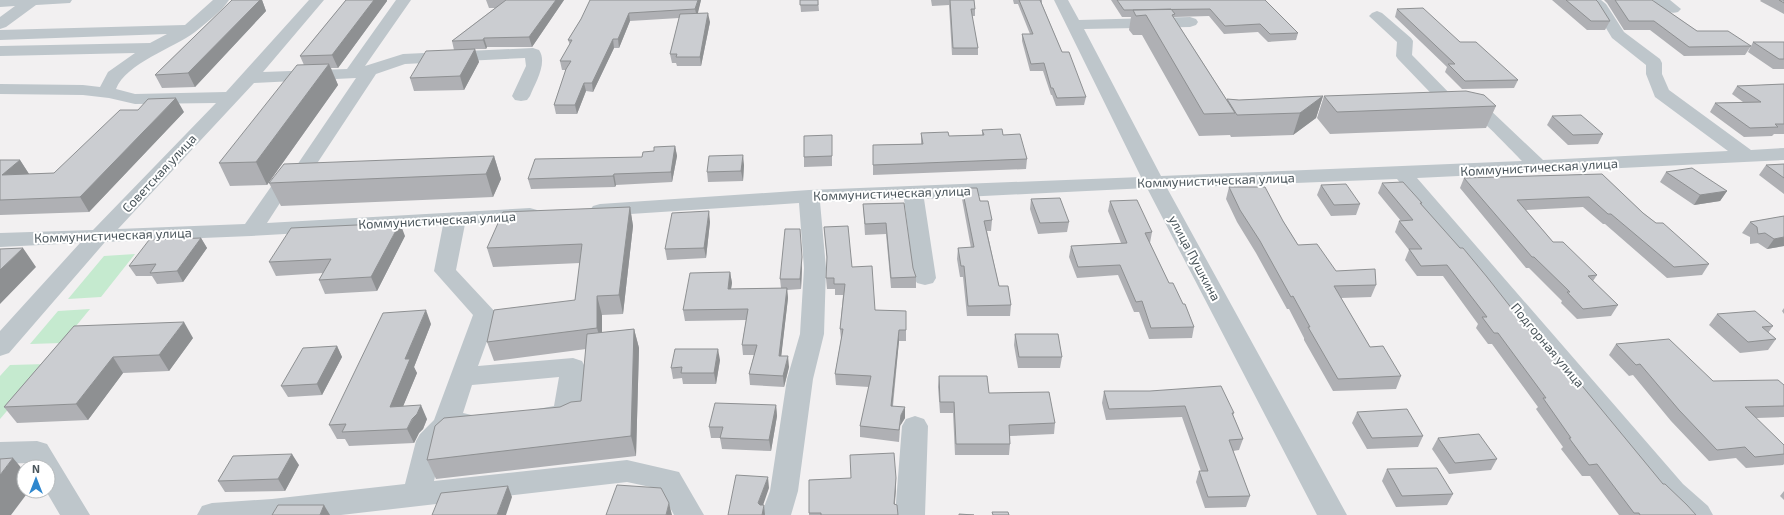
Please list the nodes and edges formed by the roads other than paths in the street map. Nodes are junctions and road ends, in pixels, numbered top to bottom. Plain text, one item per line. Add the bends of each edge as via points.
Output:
1 (65, 0) edge
2 (222, 0) edge
3 (318, 0) edge
4 (404, 0) edge
5 (1061, 0) edge
6 (1591, 0) edge
7 (1660, 0) edge
8 (32, 1) junction
9 (0, 2) edge
10 (1674, 9) dead end
11 (1377, 16) dead end
12 (1190, 22) dead end
13 (0, 24) edge
14 (1074, 25) junction
15 (189, 29) junction
16 (0, 35) edge
17 (153, 48) junction
18 (0, 51) edge
19 (361, 72) junction
20 (249, 78) junction
21 (0, 89) edge
22 (110, 93) junction
23 (521, 96) dead end
24 (230, 98) junction
25 (1453, 106) junction
26 (1430, 107) edge
27 (1784, 154) edge
28 (1747, 156) junction
29 (1539, 167) junction
30 (342, 170) edge
31 (302, 172) junction
32 (1402, 173) junction
33 (1154, 182) junction
34 (914, 193) junction
35 (809, 196) junction
36 (581, 211) edge
37 (549, 213) edge
38 (455, 219) junction
39 (251, 230) junction
40 (99, 236) junction
41 (0, 240) edge
42 (925, 278) dead end
43 (0, 347) edge
44 (462, 377) junction
45 (528, 418) edge
46 (491, 421) edge
47 (446, 425) junction
48 (915, 426) dead end
49 (0, 453) edge
50 (41, 459) edge
51 (56, 483) edge
52 (416, 495) junction
53 (75, 515) edge
54 (212, 515) edge
55 (689, 515) edge
56 (776, 515) edge
57 (910, 515) edge
58 (1332, 515) edge
59 (1698, 515) edge

1 - 8 street
2 - 15 street
3 - 20 street, Советская улица
4 - 19 street
5 - 14 street, улица Пушкина
6 - 28 street via 1601,6 1618,35 1654,63 1654,74 1661,94
7 - 10 street
8 - 9 street
8 - 13 street
11 - 25 street via 1405,41 1404,56
12 - 14 street
14 - 33 street, улица Пушкина
15 - 16 street
15 - 17 street
17 - 18 street
17 - 22 street via 114,76 107,89
19 - 20 street
19 - 23 street via 403,59 533,53 534,66
19 - 31 street
20 - 24 street, Советская улица
21 - 22 street via 83,90
22 - 24 street via 135,99
24 - 40 street, Советская улица
25 - 26 street
25 - 29 street via 1481,110
27 - 28 street, Коммунистическая улица
28 - 29 street, Коммунистическая улица
29 - 32 street, Коммунистическая улица
30 - 31 street
31 - 39 street via 282,185
32 - 33 street, Коммунистическая улица
32 - 59 street, Подгорная улица via 1673,492
33 - 34 street, Коммунистическая улица
33 - 58 street, улица Пушкина
34 - 35 street, Коммунистическая улица
34 - 42 street
35 - 36 street, Коммунистическая улица
35 - 56 street via 815,268 812,334 800,379 784,491
37 - 38 street, Коммунистическая улица
38 - 39 street, Коммунистическая улица
38 - 44 street via 444,271 485,314
39 - 40 street, Коммунистическая улица
40 - 41 street, Коммунистическая улица
40 - 43 street, Советская улица
44 - 45 street via 573,366 566,415
44 - 47 street
46 - 47 street
47 - 52 street via 430,441
48 - 57 street
49 - 50 street via 37,452
51 - 53 street
52 - 54 street
52 - 55 street via 627,471 669,480

